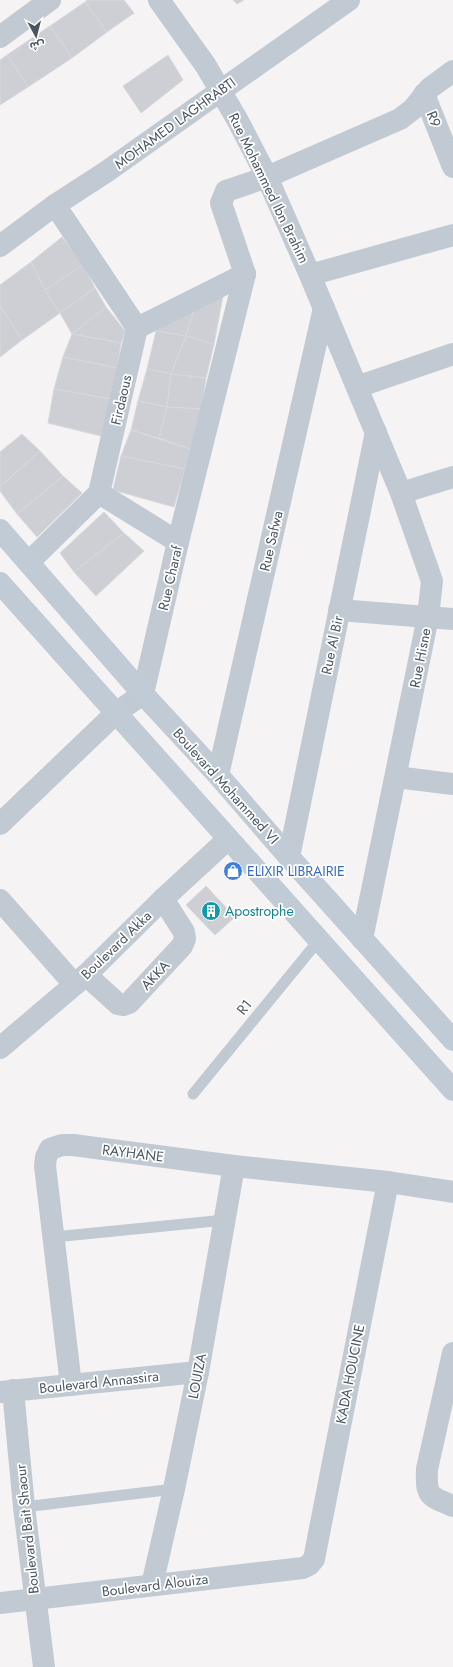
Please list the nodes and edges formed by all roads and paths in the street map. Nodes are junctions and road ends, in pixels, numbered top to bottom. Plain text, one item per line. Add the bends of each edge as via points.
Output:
1 (50, 0) edge
2 (349, 0) edge
3 (163, 1) edge
4 (0, 37) edge
5 (453, 72) edge
6 (220, 90) junction
7 (424, 94) junction
8 (453, 167) edge
9 (267, 178) junction
10 (55, 205) junction
11 (453, 235) edge
12 (0, 246) edge
13 (245, 274) junction
14 (310, 275) junction
15 (324, 308) junction
16 (138, 328) junction
17 (453, 354) edge
18 (357, 387) junction
19 (376, 432) junction
20 (453, 476) edge
21 (99, 493) junction
22 (401, 493) junction
23 (0, 530) edge
24 (178, 542) junction
25 (29, 562) junction
26 (0, 583) edge
27 (339, 610) junction
28 (428, 617) junction
29 (453, 619) edge
30 (143, 694) junction
31 (117, 712) junction
32 (218, 775) junction
33 (396, 777) junction
34 (453, 784) edge
35 (0, 824) edge
36 (228, 839) junction
37 (289, 857) junction
38 (163, 899) junction
39 (0, 900) edge
40 (362, 939) junction
41 (319, 940) junction
42 (80, 980) junction
43 (453, 1040) edge
44 (1, 1046) edge
45 (453, 1090) edge
46 (192, 1094) dead end
47 (234, 1166) junction
48 (388, 1182) junction
49 (453, 1192) edge
50 (225, 1220) junction
51 (54, 1237) junction
52 (453, 1353) edge
53 (198, 1372) junction
54 (71, 1385) junction
55 (6, 1391) edge
56 (174, 1489) junction
57 (453, 1506) edge
58 (24, 1507) junction
59 (309, 1565) joint
60 (152, 1585) junction
61 (35, 1599) junction
62 (0, 1603) edge
63 (44, 1667) edge

1 - 4 street
2 - 6 street, MOHAMED LAGHRABTI
3 - 6 street, Rue Mohammed Ibn Brahim
5 - 7 street
6 - 9 street, Rue Mohammed Ibn Brahim
6 - 10 street, MOHAMED LAGHRABTI via 106,172
7 - 8 street, R9
7 - 9 street via 413,109 400,119
9 - 13 street via 226,191 221,203
9 - 14 street, Rue Mohammed Ibn Brahim
10 - 12 street, MOHAMED LAGHRABTI
10 - 16 street
11 - 14 street
13 - 16 street
13 - 24 street, Rue Charaf
14 - 15 street, Rue Mohammed Ibn Brahim
15 - 18 street, Rue Mohammed Ibn Brahim
15 - 32 street, Rue Safwa
16 - 21 street, Firdaous
17 - 18 street
18 - 19 street, Rue Hisne
19 - 22 street, Rue Hisne
19 - 27 street, Rue Al Bir
20 - 22 street
21 - 24 street
21 - 25 street
22 - 28 street, Rue Hisne via 432,581
23 - 25 main road, Boulevard Mohammed VI
24 - 30 street, Rue Charaf
25 - 30 main road, Boulevard Mohammed VI
26 - 31 main road
27 - 28 street
27 - 37 street, Rue Al Bir
28 - 29 street
28 - 33 street, Rue Hisne
30 - 31 street
30 - 32 main road, Boulevard Mohammed VI
31 - 35 street
31 - 36 main road
32 - 37 main road, Boulevard Mohammed VI
33 - 34 street
33 - 40 street, Rue Hisne
36 - 38 street, Boulevard Akka
36 - 41 main road
37 - 40 main road, Boulevard Mohammed VI
38 - 42 street, Boulevard Akka
38 - 42 street, AKKA via 184,932 185,939 182,946 129,1004 118,1004
39 - 42 street
40 - 43 main road, Boulevard Mohammed VI
41 - 45 main road
41 - 46 lane, R1
42 - 44 street, Boulevard Akka
47 - 48 street, RAYHANE
47 - 50 street, LOUIZA
47 - 51 street, RAYHANE via 73,1145 50,1149 45,1166
48 - 49 street, RAYHANE
48 - 59 street, KADA HOUCINE via 314,1560
50 - 51 lane
50 - 53 street, LOUIZA
51 - 54 street, RAYHANE
52 - 57 street via 427,1468 429,1493 434,1499
53 - 54 street, Boulevard Annassira
53 - 56 street, LOUIZA
54 - 55 street, Boulevard Annassira
55 - 58 street, Boulevard Bait Shaour
56 - 58 lane
56 - 60 street, LOUIZA
58 - 61 street, Boulevard Bait Shaour
59 - 60 street, Boulevard Alouiza via 302,1568
60 - 61 street, Boulevard Alouiza
61 - 62 street, Boulevard Alouiza
61 - 63 street, Boulevard Bait Shaour

